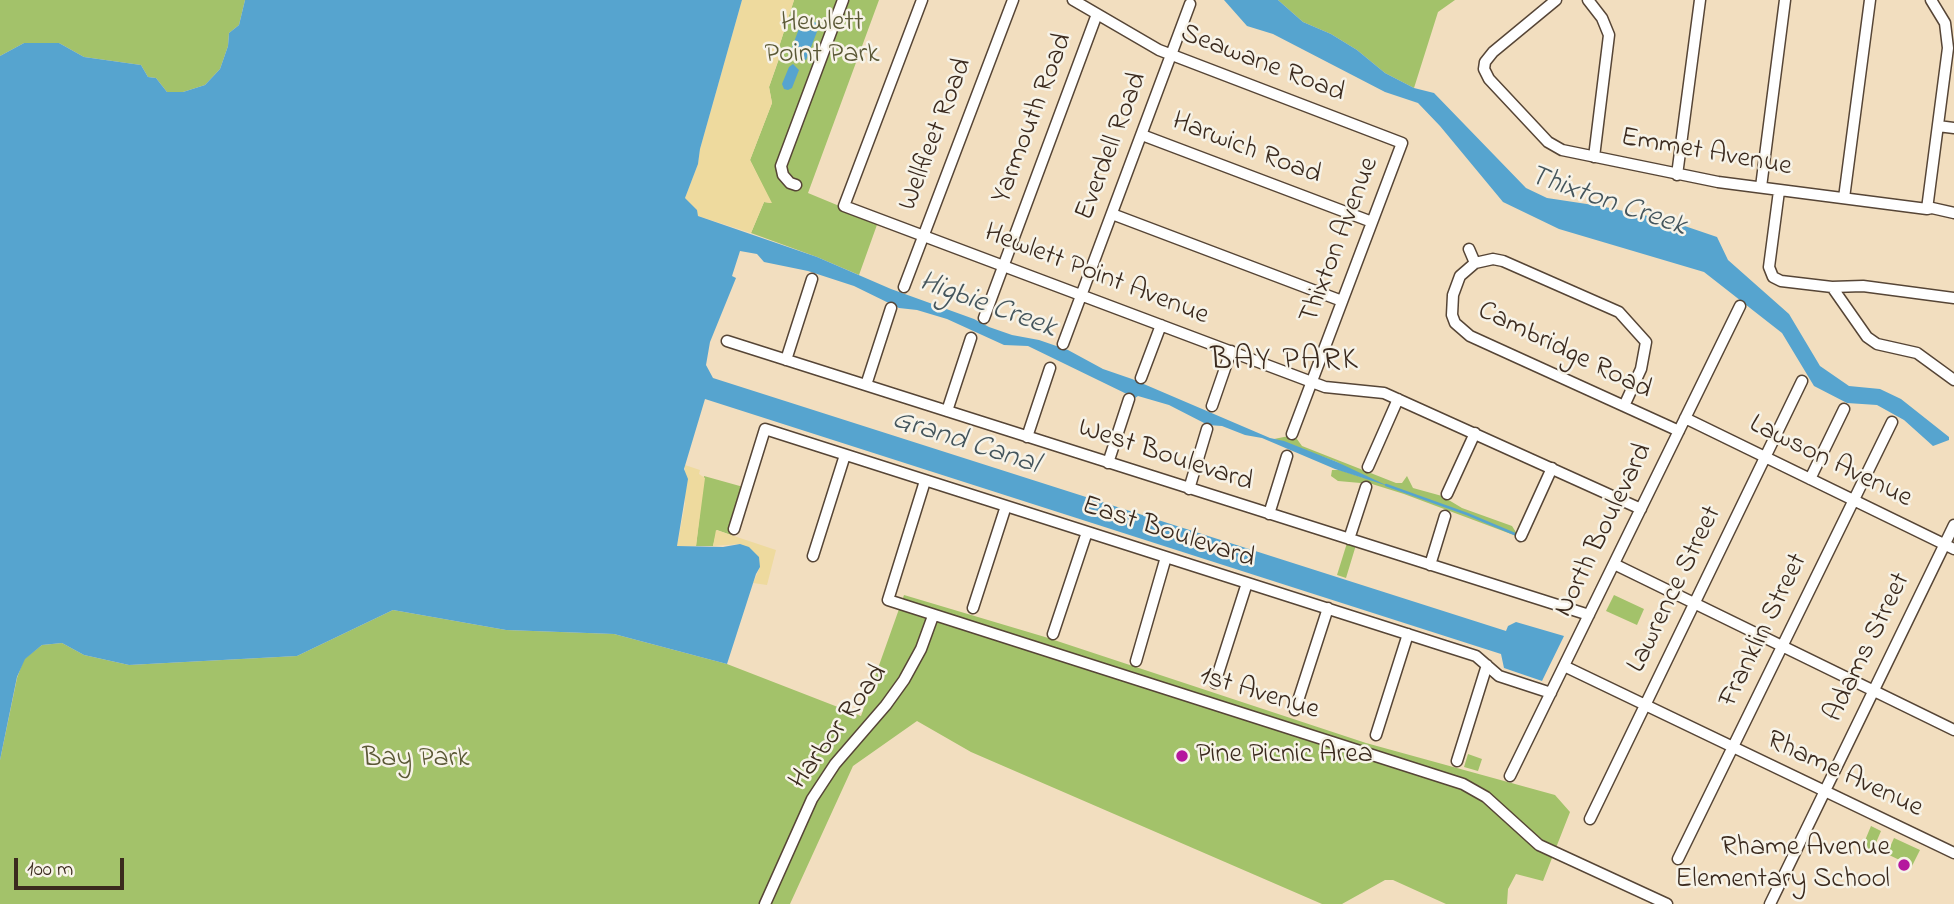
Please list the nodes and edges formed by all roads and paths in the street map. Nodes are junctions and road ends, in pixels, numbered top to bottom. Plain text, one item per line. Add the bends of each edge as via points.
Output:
1 (922, 0) edge
2 (1013, 0) edge
3 (1073, 0) edge
4 (1556, 0) edge
5 (1588, 0) edge
6 (1700, 0) edge
7 (1785, 0) edge
8 (1870, 0) edge
9 (1931, 0) edge
10 (843, 1) edge
11 (1190, 4) dead end
12 (1097, 14) junction
13 (1951, 47) edge
14 (1172, 55) junction
15 (1938, 126) junction
16 (1954, 128) edge
17 (1142, 135) junction
18 (1402, 143) joint
19 (1594, 157) junction
20 (1677, 174) junction
21 (796, 185) dead end
22 (1761, 187) junction
23 (1779, 191) junction
24 (1844, 198) junction
25 (1927, 209) junction
26 (1954, 213) edge
27 (1112, 214) junction
28 (1372, 222) junction
29 (924, 235) junction
30 (1469, 249) dead end
31 (1475, 263) junction
32 (1003, 265) junction
33 (812, 279) dead end
34 (904, 287) dead end
35 (1832, 287) junction
36 (1082, 295) junction
37 (1954, 298) edge
38 (1342, 301) junction
39 (1740, 306) dead end
40 (891, 309) dead end
41 (984, 318) dead end
42 (1161, 325) junction
43 (971, 338) dead end
44 (727, 341) dead end
45 (1063, 344) dead end
46 (1231, 351) junction
47 (786, 360) junction
48 (1050, 368) dead end
49 (1141, 378) dead end
50 (1954, 380) edge
51 (1312, 381) junction
52 (1802, 381) dead end
53 (866, 385) junction
54 (1398, 399) junction
55 (1129, 400) dead end
56 (1212, 406) dead end
57 (1624, 406) junction
58 (1843, 408) dead end
59 (947, 411) junction
60 (1685, 418) junction
61 (1892, 422) dead end
62 (1207, 429) dead end
63 (1679, 431) junction
64 (1475, 433) junction
65 (1292, 434) dead end
66 (1027, 437) junction
67 (845, 455) junction
68 (1287, 456) dead end
69 (1766, 457) junction
70 (1108, 463) junction
71 (1368, 467) dead end
72 (1552, 468) junction
73 (1810, 479) junction
74 (925, 481) junction
75 (1366, 487) dead end
76 (1189, 489) junction
77 (1447, 494) dead end
78 (1854, 500) junction
79 (1006, 506) junction
80 (1641, 509) junction
81 (1269, 514) junction
82 (1446, 516) dead end
83 (1954, 525) edge
84 (734, 529) dead end
85 (1087, 532) junction
86 (1521, 536) dead end
87 (1349, 539) junction
88 (1949, 547) edge
89 (813, 556) dead end
90 (1166, 557) junction
91 (1614, 564) junction
92 (1430, 565) junction
93 (1247, 583) junction
94 (1695, 603) junction
95 (973, 608) dead end
96 (1328, 608) junction
97 (1589, 615) junction
98 (933, 616) junction
99 (1053, 634) dead end
100 (1408, 634) junction
101 (1783, 646) junction
102 (1136, 661) dead end
103 (1486, 664) junction
104 (1564, 666) junction
105 (1215, 683) dead end
106 (1873, 691) junction
107 (1550, 693) junction
108 (1645, 705) junction
109 (1295, 710) dead end
110 (1954, 730) edge
111 (1376, 735) dead end
112 (1733, 748) junction
113 (1457, 761) dead end
114 (1510, 776) dead end
115 (1824, 793) junction
116 (1590, 819) dead end
117 (1953, 849) edge
118 (1678, 859) dead end
119 (765, 904) edge
120 (1667, 904) edge
121 (1770, 904) edge

1 - 29 street, Hewlett Point Avenue via 844,206
2 - 29 street, Wellfleet Road
3 - 12 street, Seawane Road
4 - 19 street, Emmet Avenue via 1493,52 1484,68 1548,142
5 - 19 street via 1609,36
6 - 20 street
7 - 22 street
8 - 24 street
9 - 13 street via 1940,12
10 - 21 street via 781,166 783,175
11 - 14 street, Everdell Road
12 - 14 street, Seawane Road
12 - 32 street, Yarmouth Road
13 - 15 street
14 - 17 street, Everdell Road
14 - 18 street, Seawane Road
15 - 16 street
15 - 25 street
17 - 27 street, Everdell Road
17 - 28 street, Harwich Road
18 - 28 street, Thixton Avenue
19 - 20 street, Emmet Avenue
20 - 22 street, Emmet Avenue
22 - 23 street, Emmet Avenue
23 - 24 street, Emmet Avenue
23 - 35 street via 1770,274 1781,281
24 - 25 street, Emmet Avenue
25 - 26 street, Emmet Avenue
27 - 36 street, Everdell Road
27 - 38 street
28 - 38 street, Thixton Avenue
29 - 32 street, Hewlett Point Avenue
29 - 34 street, Wellfleet Road
30 - 31 street
31 - 57 street, Cambridge Road via 1460,276 1453,295 1452,314 1458,327
31 - 57 street via 1493,259 1516,265 1614,309 1628,320 1646,342 1641,369
32 - 36 street, Hewlett Point Avenue
32 - 41 street, Yarmouth Road
33 - 47 street
35 - 37 street via 1863,286
35 - 50 street via 1867,337 1877,344 1917,353
36 - 42 street, Hewlett Point Avenue
36 - 45 street, Everdell Road
38 - 51 street, Thixton Avenue
39 - 60 street, North Boulevard
40 - 53 street
42 - 46 street, Hewlett Point Avenue
42 - 49 street
43 - 59 street
44 - 47 street, West Boulevard
46 - 51 street, Hewlett Point Avenue
46 - 56 street
47 - 53 street, West Boulevard
48 - 66 street
51 - 54 street, Hewlett Point Avenue via 1337,390 1378,391
51 - 65 street, Thixton Avenue
52 - 69 street, Lawrence Street
53 - 59 street, West Boulevard
54 - 64 street, Hewlett Point Avenue
54 - 71 street
55 - 70 street
57 - 63 street, Cambridge Road
58 - 73 street
59 - 66 street, West Boulevard
60 - 63 street, North Boulevard
60 - 69 street, Lawson Avenue
61 - 78 street, Franklin Street
62 - 76 street
63 - 80 street, North Boulevard
64 - 72 street, Hewlett Point Avenue
64 - 77 street
66 - 70 street, West Boulevard
67 - 74 street, East Boulevard
67 - 84 street, East Boulevard via 765,429
67 - 89 street
68 - 81 street
69 - 73 street, Lawson Avenue
69 - 94 street, Lawrence Street
70 - 76 street, West Boulevard
72 - 80 street, Hewlett Point Avenue
72 - 86 street
73 - 78 street, Lawson Avenue
74 - 79 street, East Boulevard
74 - 98 street, 1st Avenue via 888,600
75 - 87 street
76 - 81 street, West Boulevard
78 - 88 street, Lawson Avenue
78 - 101 street, Franklin Street
79 - 85 street, East Boulevard
79 - 95 street
80 - 91 street, North Boulevard
81 - 87 street, West Boulevard
82 - 92 street
83 - 88 street, Adams Street
85 - 90 street, East Boulevard
85 - 99 street
87 - 92 street, West Boulevard
88 - 106 street, Adams Street
90 - 93 street, East Boulevard
90 - 102 street
91 - 94 street
91 - 97 street, North Boulevard
92 - 97 street, West Boulevard
93 - 96 street, East Boulevard
93 - 105 street
94 - 101 street
94 - 108 street, Lawrence Street
96 - 100 street, East Boulevard
96 - 109 street
97 - 104 street, North Boulevard
98 - 119 street, Harbor Road via 904,680 812,799
98 - 120 street, 1st Avenue via 1463,784 1486,797 1539,845
100 - 103 street, East Boulevard via 1476,656
100 - 111 street
101 - 106 street
101 - 112 street, Franklin Street
103 - 107 street, East Boulevard via 1499,676
103 - 113 street
104 - 107 street, North Boulevard
104 - 108 street, Rhame Avenue
106 - 110 street
106 - 115 street, Adams Street
107 - 114 street, North Boulevard
108 - 112 street, Rhame Avenue
108 - 116 street, Lawrence Street
112 - 115 street, Rhame Avenue
112 - 118 street, Franklin Street
115 - 117 street, Rhame Avenue
115 - 121 street, Adams Street

